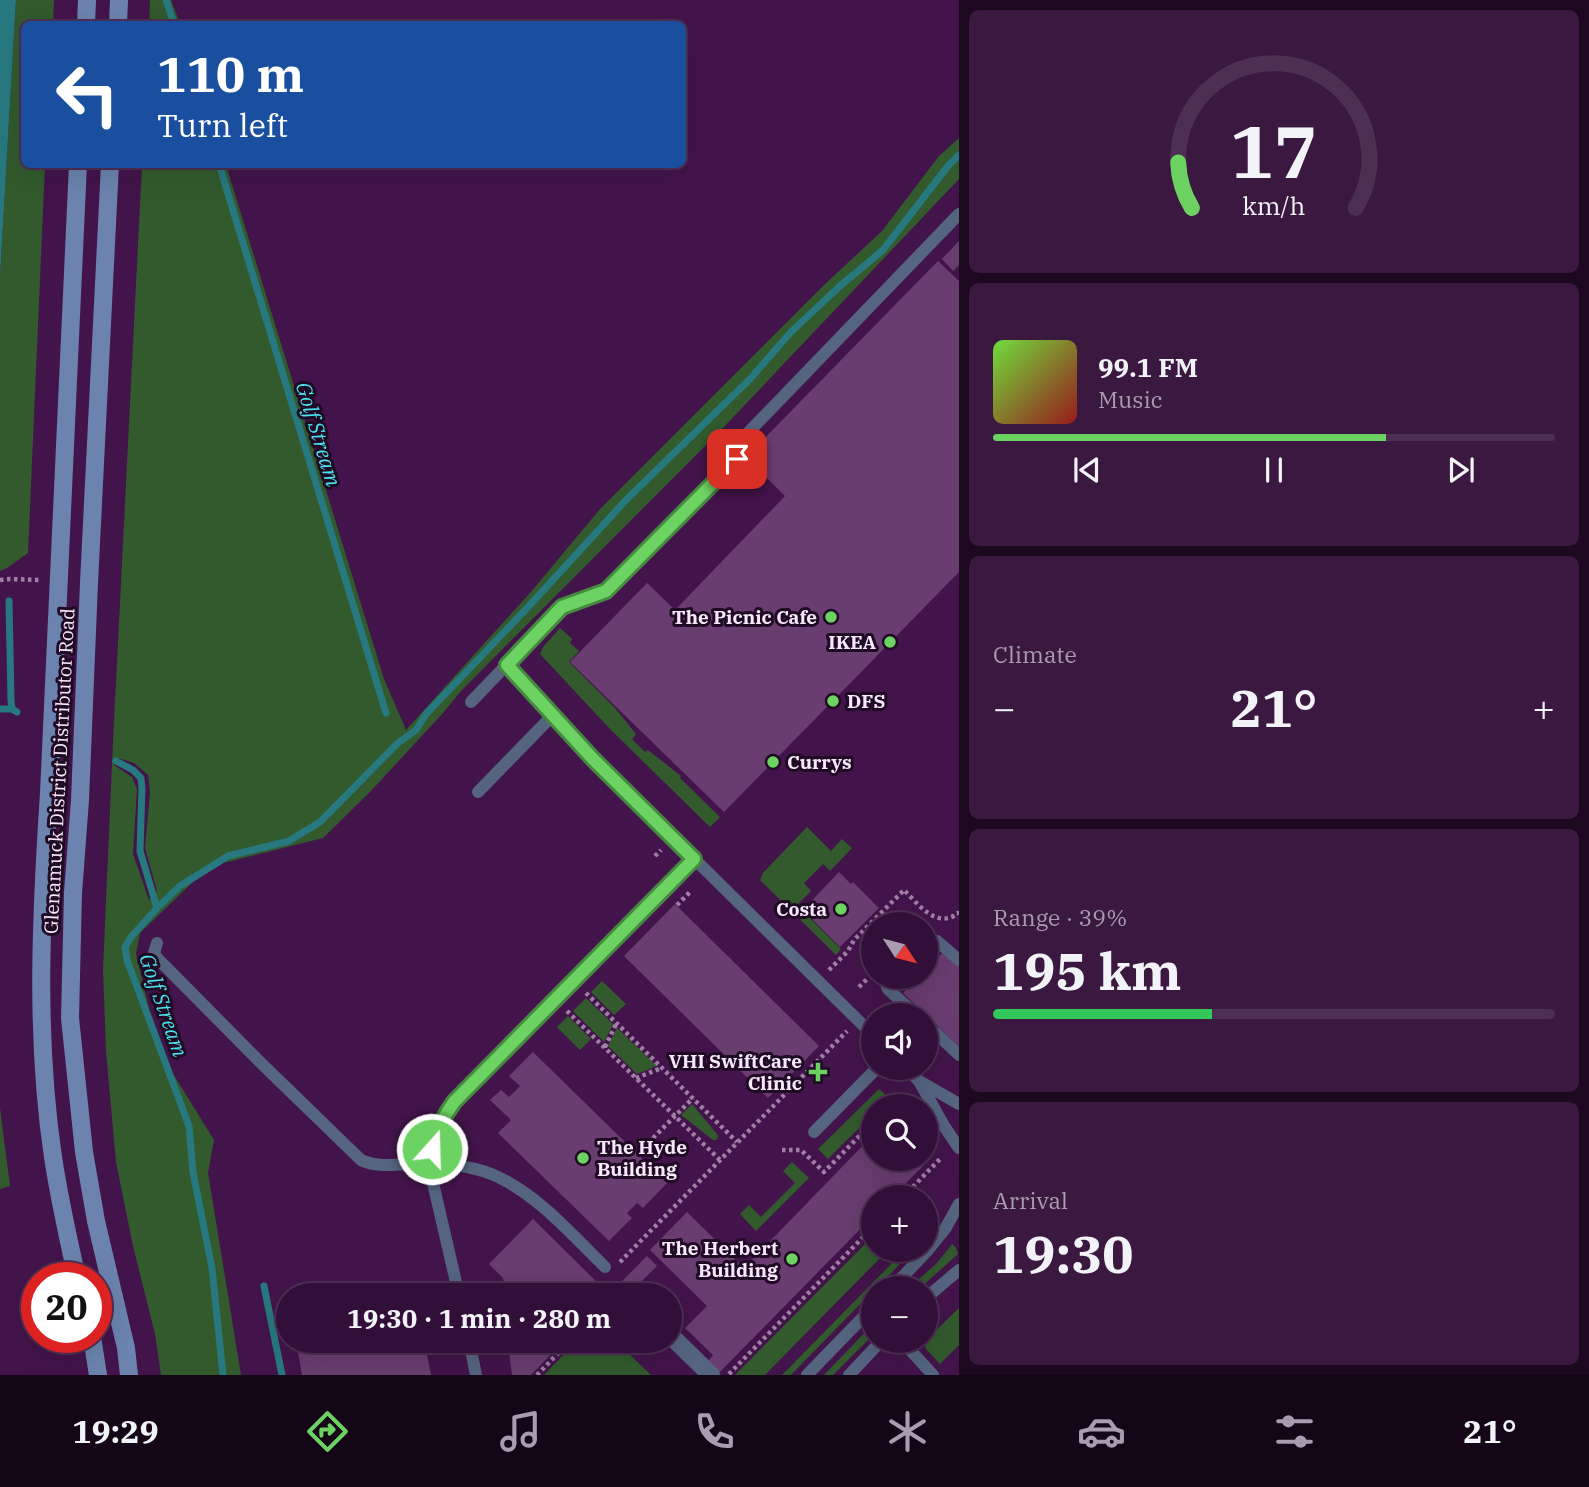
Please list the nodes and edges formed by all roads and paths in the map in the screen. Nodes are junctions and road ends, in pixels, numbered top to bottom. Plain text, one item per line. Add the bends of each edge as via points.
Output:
1 (87, 0) edge
2 (119, 0) edge
3 (86, 21) edge
4 (118, 21) edge
5 (78, 168) edge
6 (110, 168) edge
7 (959, 214) edge
8 (743, 438) dead end
9 (737, 459) dead end
10 (0, 580) edge
11 (58, 581) junction
12 (507, 665) junction
13 (471, 702) dead end
14 (552, 716) junction
15 (478, 792) dead end
16 (661, 850) dead end
17 (655, 856) dead end
18 (694, 859) junction
19 (691, 891) dead end
20 (677, 905) dead end
21 (959, 914) edge
22 (938, 942) edge
23 (157, 943) dead end
24 (959, 960) edge
25 (818, 981) junction
26 (888, 989) edge
27 (585, 992) dead end
28 (903, 1003) edge
29 (566, 1010) dead end
30 (857, 1020) junction
31 (617, 1022) junction
32 (861, 1024) edge
33 (938, 1035) edge
34 (605, 1047) junction
35 (959, 1055) edge
36 (662, 1068) junction
37 (636, 1077) junction
38 (865, 1080) edge
39 (919, 1081) joint
40 (693, 1098) junction
41 (959, 1104) edge
42 (675, 1116) junction
43 (814, 1132) dead end
44 (861, 1134) edge
45 (653, 1138) dead end
46 (737, 1142) junction
47 (959, 1148) edge
48 (782, 1150) dead end
49 (941, 1158) dead end
50 (720, 1160) junction
51 (430, 1163) junction
52 (915, 1185) edge
53 (959, 1204) edge
54 (861, 1239) edge
55 (75, 1262) edge
56 (619, 1263) dead end
57 (605, 1267) dead end
58 (959, 1270) edge
59 (903, 1276) edge
60 (456, 1283) edge
61 (938, 1288) edge
62 (861, 1319) edge
63 (682, 1347) edge
64 (95, 1353) edge
65 (471, 1353) edge
66 (558, 1353) edge
67 (870, 1353) edge
68 (913, 1353) edge
69 (98, 1375) edge
70 (129, 1375) edge
71 (476, 1375) edge
72 (537, 1375) edge
73 (711, 1375) edge
74 (728, 1375) edge
75 (807, 1375) edge
76 (849, 1375) edge
77 (933, 1375) edge

1 - 3 main road
2 - 4 main road
5 - 11 main road, Glenamuck District Distributor Road
6 - 70 main road, Glenamuck District Distributor Road via 73,893 71,1018 84,1152
7 - 8 lane
9 - 12 lane via 606,591 562,607
10 - 11 path
11 - 55 main road, Glenamuck District Distributor Road via 42,888 41,1021 53,1157
12 - 13 lane
12 - 14 lane
14 - 15 lane
14 - 18 lane
16 - 17 path
18 - 25 lane
18 - 51 lane via 454,1102 436,1132
19 - 20 path
21 - 25 path via 935,918 904,890
22 - 24 lane
23 - 51 lane via 157,958 361,1160 374,1165
25 - 30 lane
26 - 28 lane
27 - 31 path
29 - 34 path
30 - 32 lane
30 - 46 path
31 - 34 path
31 - 36 path
33 - 35 lane
34 - 37 path
36 - 37 path
36 - 40 path
37 - 42 path
38 - 43 lane
39 - 41 lane
39 - 47 lane
40 - 42 path
40 - 46 path
42 - 45 path
42 - 50 path
44 - 48 path via 824,1171 802,1150
46 - 50 path
49 - 52 path
50 - 56 path
51 - 57 lane via 476,1168 499,1177 548,1211
51 - 60 lane
53 - 59 lane via 945,1229
54 - 74 path
58 - 61 lane
62 - 75 lane
63 - 73 street
64 - 69 main road
65 - 71 lane
66 - 72 path
67 - 76 lane
68 - 77 lane

